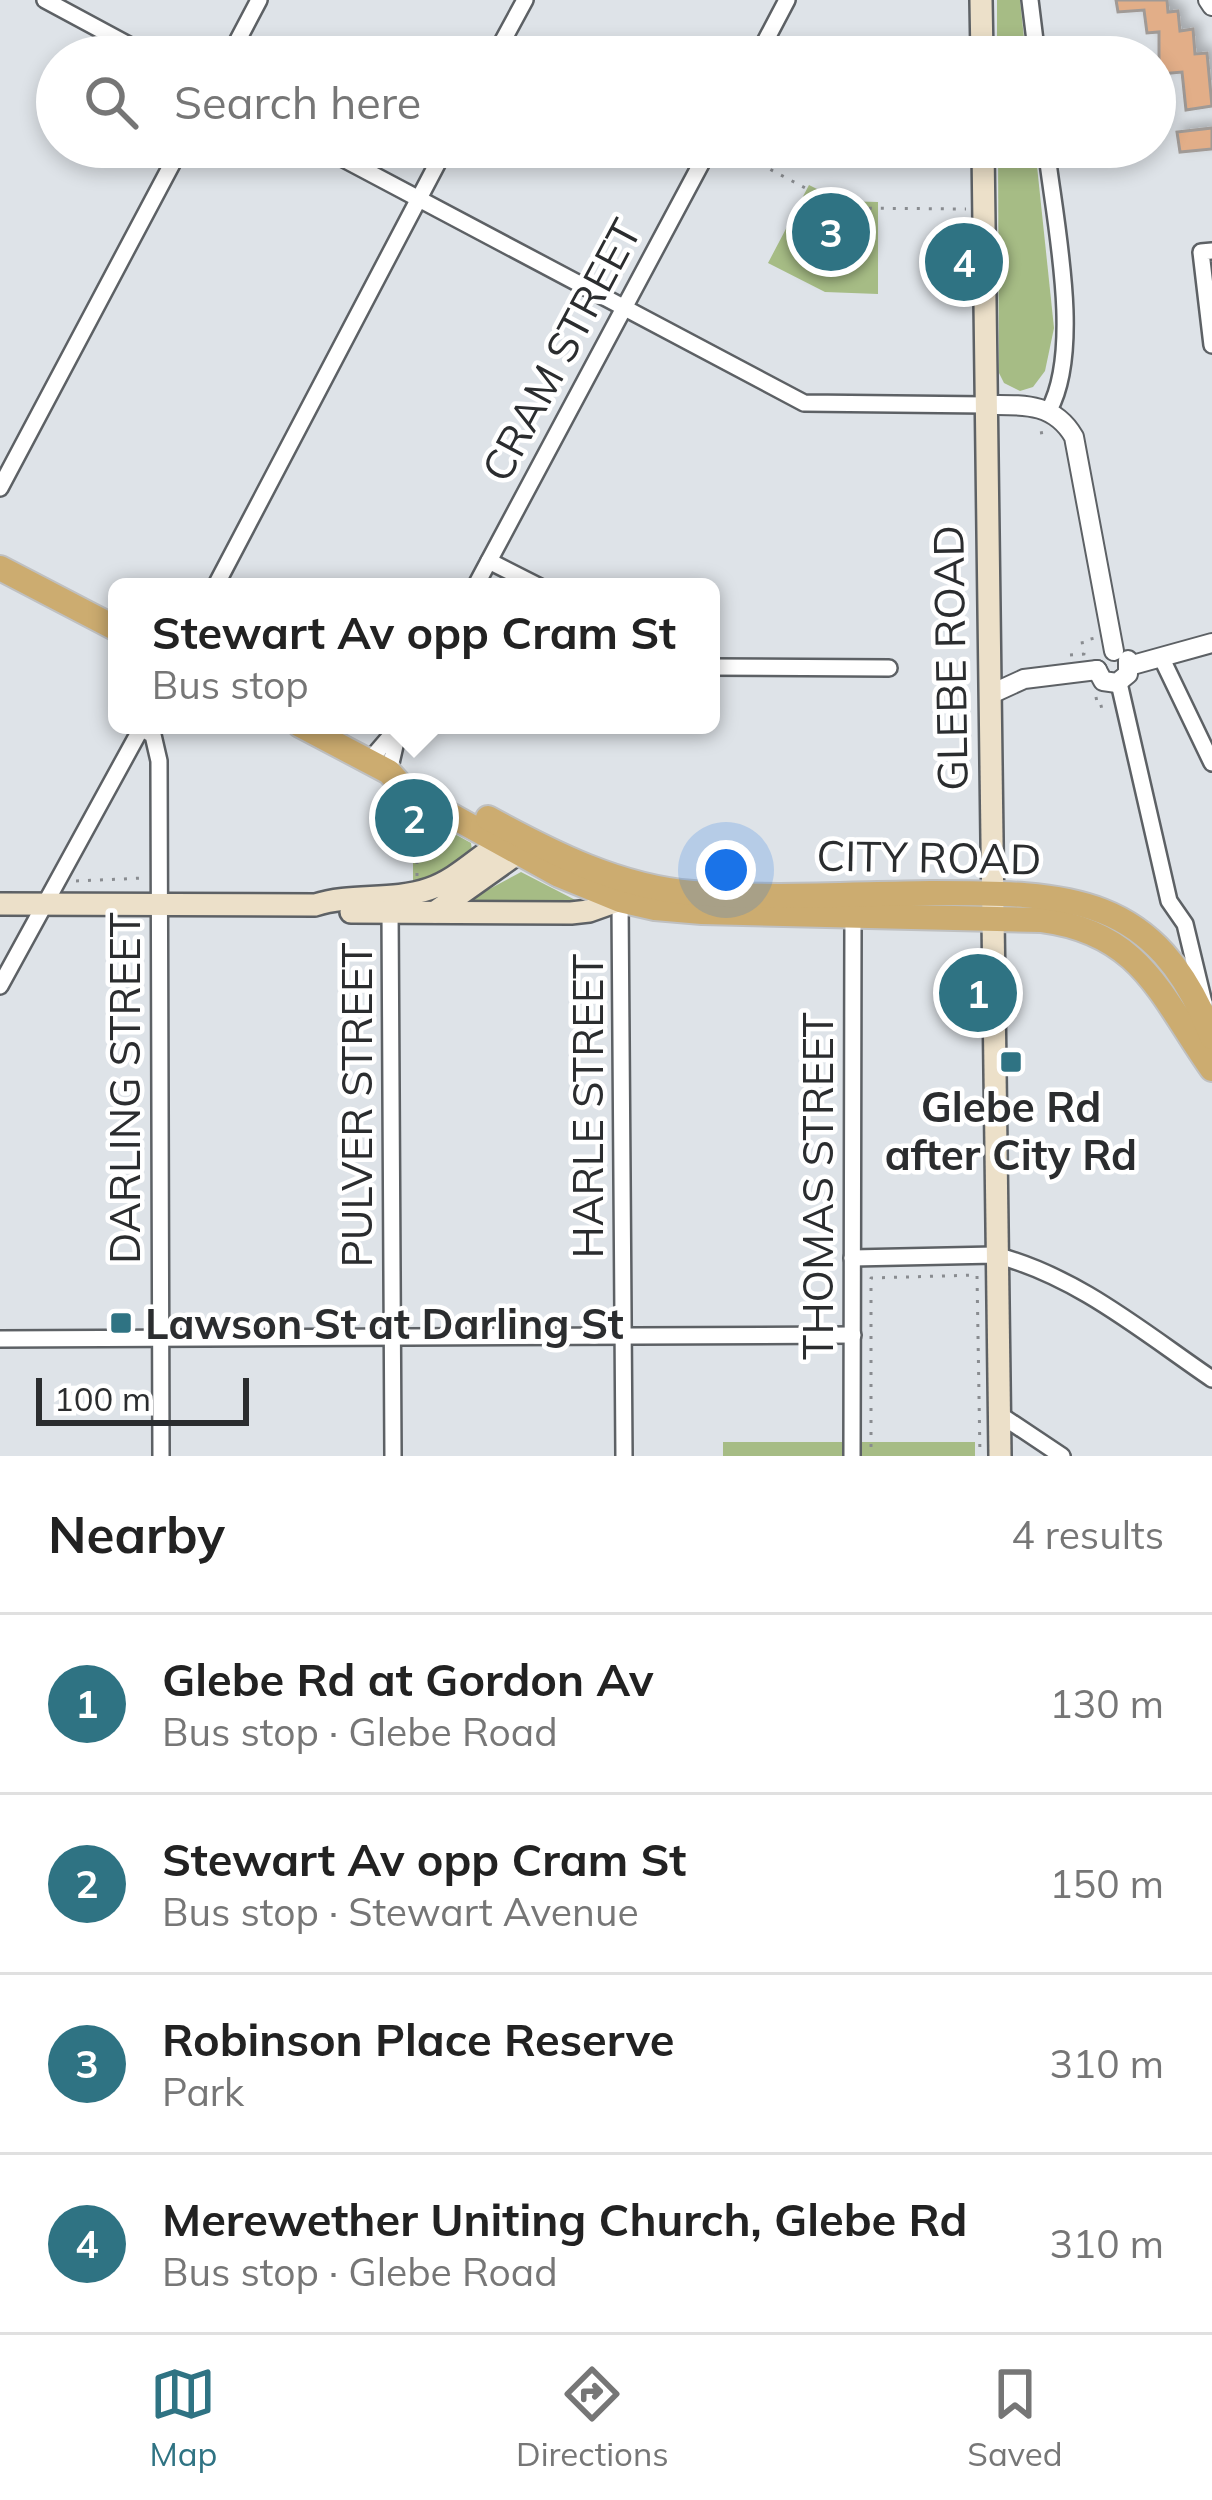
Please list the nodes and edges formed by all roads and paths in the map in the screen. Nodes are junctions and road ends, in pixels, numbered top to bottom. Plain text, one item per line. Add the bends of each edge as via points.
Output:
1 (45, 0) edge
2 (259, 0) edge
3 (525, 0) edge
4 (787, 0) edge
5 (981, 0) edge
6 (1030, 0) edge
7 (112, 36) edge
8 (240, 36) edge
9 (505, 36) edge
10 (768, 36) edge
11 (982, 36) edge
12 (1034, 36) edge
13 (170, 168) edge
14 (361, 168) edge
15 (435, 168) edge
16 (699, 168) edge
17 (768, 168) edge
18 (983, 168) edge
19 (1048, 168) edge
20 (419, 198) junction
21 (966, 208) dead end
22 (1212, 251) edge
23 (624, 311) junction
24 (1212, 345) edge
25 (986, 405) junction
26 (1049, 410) junction
27 (0, 488) edge
28 (489, 561) junction
29 (0, 568) edge
30 (220, 578) edge
31 (480, 578) edge
32 (522, 578) edge
33 (108, 624) edge
34 (1096, 638) dead end
35 (1212, 643) edge
36 (1114, 650) junction
37 (1070, 655) dead end
38 (1162, 659) junction
39 (720, 667) edge
40 (889, 668) dead end
41 (1096, 670) junction
42 (1124, 674) junction
43 (1088, 691) dead end
44 (989, 695) junction
45 (1109, 704) dead end
46 (138, 734) edge
47 (152, 734) edge
48 (317, 734) edge
49 (396, 734) edge
50 (1212, 763) edge
51 (379, 766) junction
52 (417, 820) dead end
53 (511, 843) junction
54 (417, 878) dead end
55 (75, 881) dead end
56 (142, 887) dead end
57 (992, 893) junction
58 (620, 900) junction
59 (45, 903) junction
60 (0, 904) edge
61 (390, 905) junction
62 (159, 906) junction
63 (435, 912) junction
64 (853, 916) junction
65 (992, 919) junction
66 (0, 986) edge
67 (1212, 1035) edge
68 (1212, 1069) edge
69 (995, 1255) junction
70 (852, 1258) junction
71 (854, 1335) junction
72 (624, 1336) junction
73 (0, 1339) edge
74 (161, 1339) junction
75 (393, 1340) junction
76 (1212, 1378) edge
77 (999, 1414) junction
78 (872, 1448) dead end
79 (161, 1456) edge
80 (393, 1456) edge
81 (624, 1456) edge
82 (852, 1456) edge
83 (980, 1456) edge
84 (1000, 1456) edge
85 (1062, 1456) edge

1 - 7 street
2 - 8 street
3 - 9 street
4 - 10 street
5 - 11 main road
6 - 12 street
13 - 27 street
14 - 20 street
15 - 20 street
16 - 23 street, CRAM STREET
17 - 21 path via 843,208
18 - 25 main road, GLEBE ROAD
19 - 26 street via 1066,347
20 - 23 street
20 - 30 street
22 - 24 street via 1201,253
23 - 25 street via 804,404
23 - 28 street, CRAM STREET
25 - 26 street
25 - 44 main road, GLEBE ROAD
26 - 36 street via 1077,445
28 - 31 street, CRAM STREET
28 - 32 street
29 - 33 highway
34 - 37 path
35 - 38 street
36 - 41 street
36 - 42 street via 1125,655
38 - 42 street
38 - 50 street
39 - 40 street
41 - 42 street via 1103,681
41 - 44 street via 1024,679
42 - 67 street via 1169,901 1185,924
43 - 45 path via 1098,707
44 - 57 main road, GLEBE ROAD
46 - 59 street
47 - 62 street, DARLING STREET via 159,753
48 - 51 highway
49 - 51 street
51 - 53 highway via 405,790
52 - 54 path
53 - 57 highway, CITY ROAD via 690,892
53 - 58 highway, CITY ROAD
53 - 61 main road
53 - 63 main road
55 - 56 path via 144,878
57 - 65 main road, GLEBE ROAD
57 - 67 highway, CITY ROAD via 1064,898 1132,926 1186,979
58 - 63 main road via 571,913
58 - 64 highway, CITY ROAD via 702,912
58 - 72 street, HARLE STREET
59 - 60 main road
59 - 62 main road
59 - 66 street
61 - 62 main road via 335,898 315,905
61 - 63 main road
61 - 75 street, PULVER STREET
62 - 74 street, DARLING STREET
64 - 65 highway, CITY ROAD
64 - 70 street, THOMAS STREET
65 - 68 highway, CITY ROAD via 1059,922 1122,950 1174,1005
65 - 69 main road, GLEBE ROAD
69 - 70 street
69 - 76 street via 1075,1286
69 - 77 main road, GLEBE ROAD
70 - 71 street, THOMAS STREET
71 - 72 street
71 - 82 street, THOMAS STREET
72 - 75 street
72 - 81 street, HARLE STREET
73 - 74 street
74 - 75 street
74 - 79 street, DARLING STREET
75 - 80 street, PULVER STREET
77 - 84 main road, GLEBE ROAD
77 - 85 street
78 - 83 path via 872,1275 977,1275

